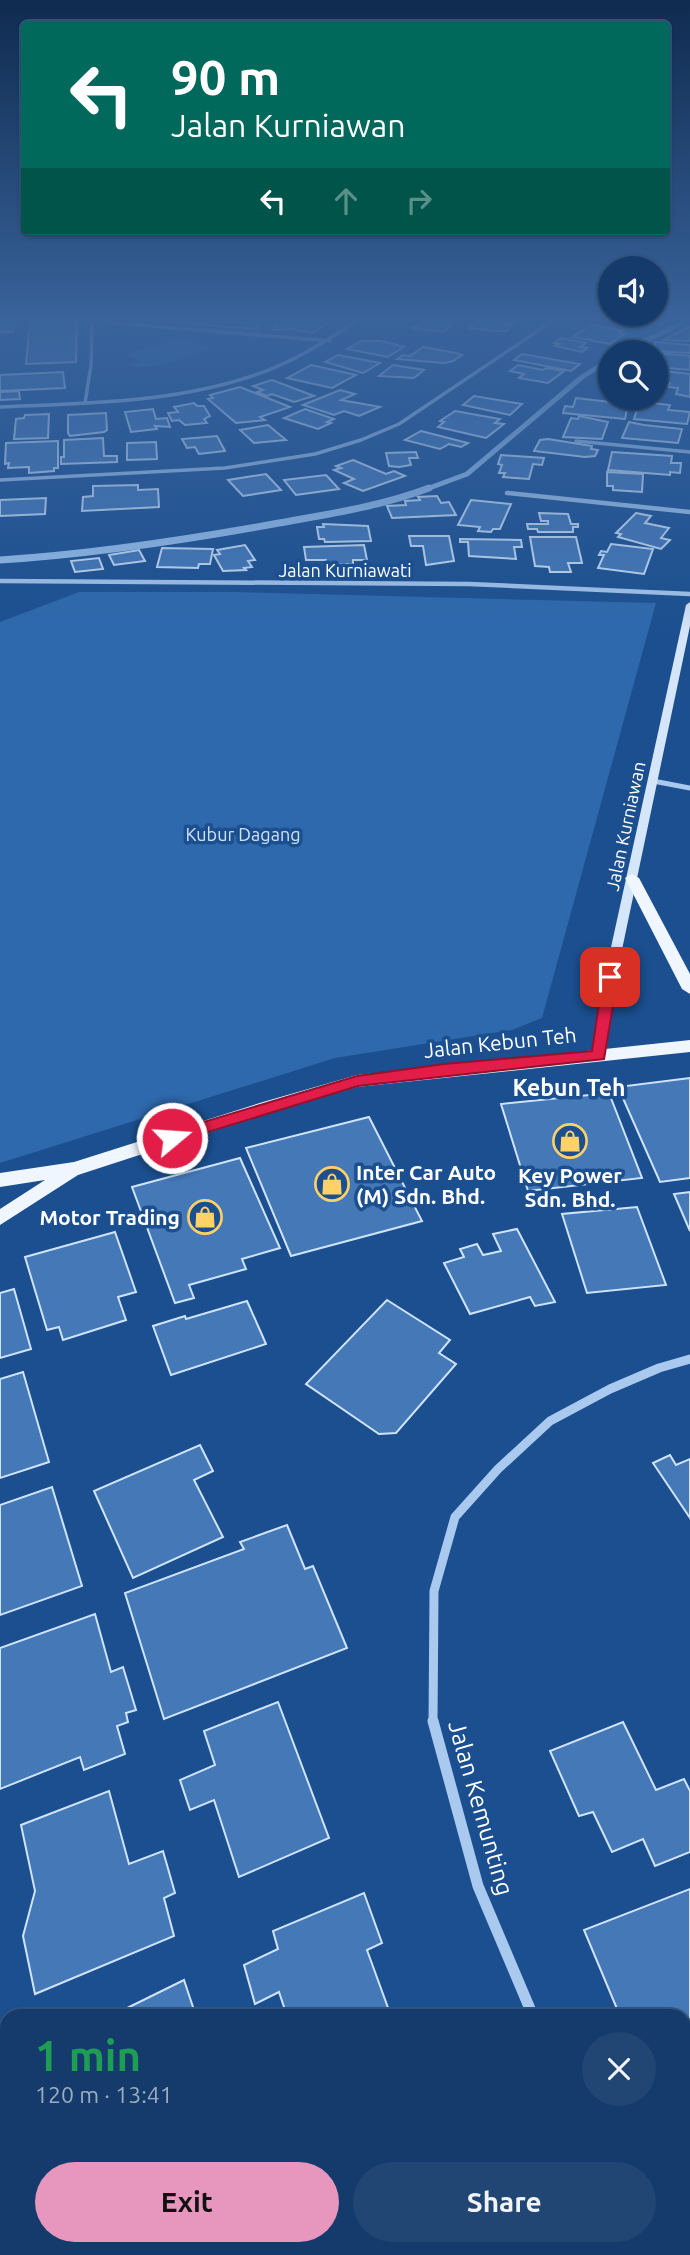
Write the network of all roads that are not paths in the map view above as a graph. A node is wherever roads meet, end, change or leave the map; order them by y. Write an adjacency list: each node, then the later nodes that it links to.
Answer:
1 (391, 427): 4 (street)
2 (576, 441): 3 (street)
3 (690, 452)
4 (0, 480)
5 (507, 493): 6 (street)
6 (690, 512)
7 (0, 582): 8 (street, Jalan Kurniawati)
8 (690, 594)
9 (690, 605): 10 (street, Jalan Kurniawan)
10 (653, 781): 11 (street); 12 (street, Jalan Kurniawan)
11 (690, 788)
12 (632, 878): 13 (main road); 16 (street, Jalan Kurniawan)
13 (684, 968): 14 (main road)
14 (690, 989)
15 (690, 1046): 16 (main road, Jalan Kebun Teh)
16 (599, 1055): 17 (main road, Jalan Kebun Teh)
17 (75, 1169): 18 (main road, Jalan Kebun Teh); 19 (main road, Jalan Kebun Teh)
18 (0, 1180)
19 (0, 1218)
20 (690, 1359): 21 (street, Jalan Kemunting)
21 (530, 2009)

